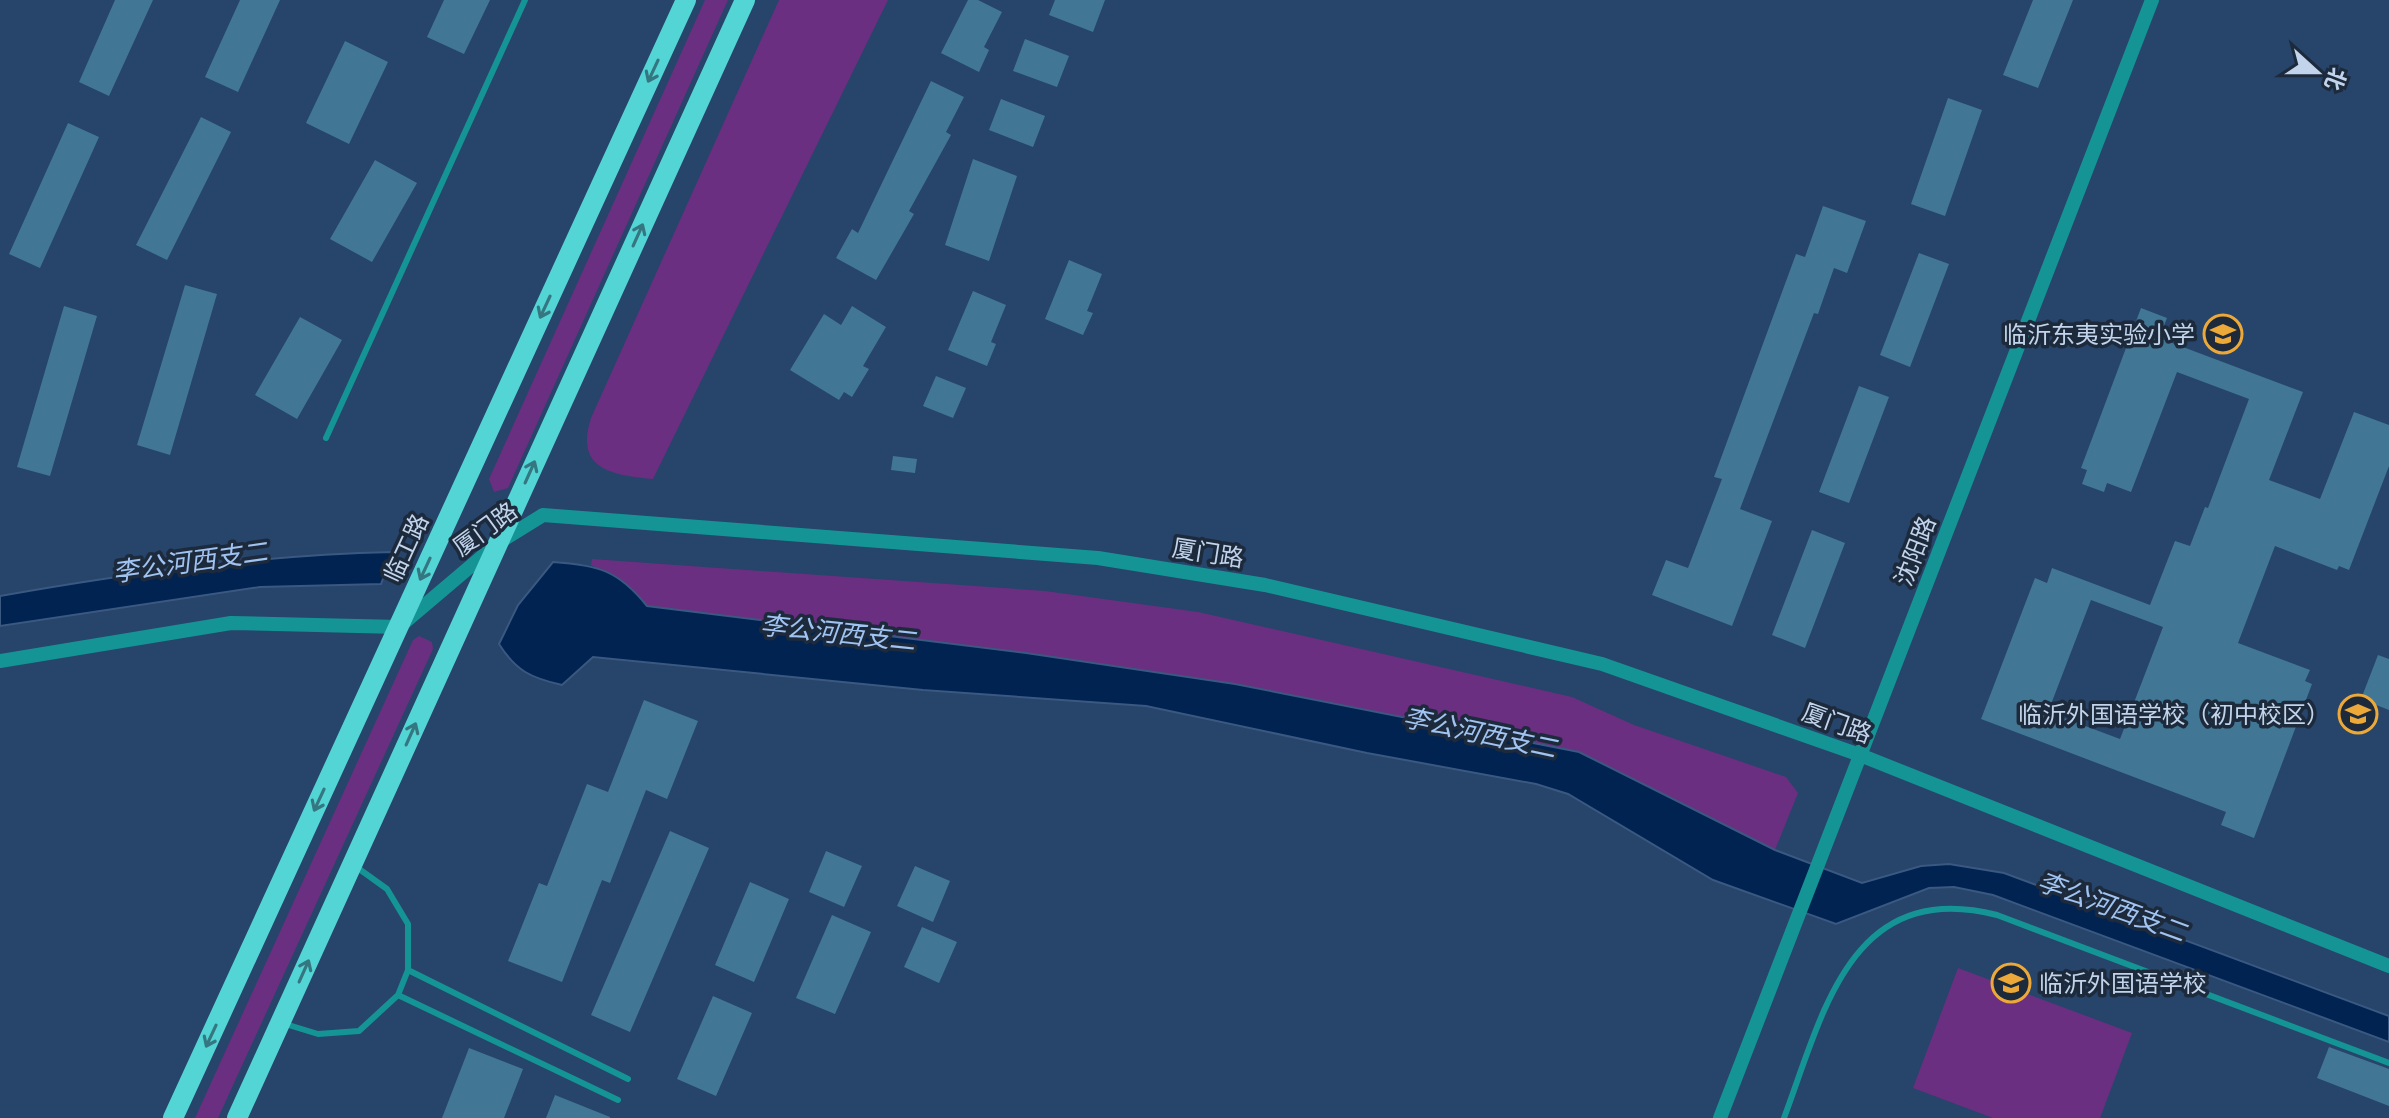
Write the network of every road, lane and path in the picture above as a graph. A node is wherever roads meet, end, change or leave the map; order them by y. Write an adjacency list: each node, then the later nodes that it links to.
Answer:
1 (525, 0): 5 (lane)
2 (686, 0): 7 (main road, 临工路, one-way to 7)
3 (745, 0): 6 (main road, one-way to 3)
4 (2152, 0): 9 (street, 沈阳路)
5 (326, 438)
6 (498, 543): 7 (street, 厦门路); 9 (street, 厦门路); 10 (main road, one-way to 6)
7 (399, 627): 8 (street); 18 (main road, 临工路, one-way to 18)
8 (0, 661)
9 (1860, 755): 11 (street, 厦门路); 20 (street, 沈阳路)
10 (353, 863): 12 (lane); 14 (main road, one-way to 10)
11 (2389, 966)
12 (408, 970): 13 (lane); 16 (lane)
13 (398, 995): 14 (lane); 17 (lane)
14 (280, 1023): 19 (main road)
15 (2389, 1063): 21 (lane)
16 (628, 1079)
17 (618, 1100)
18 (173, 1118)
19 (237, 1118)
20 (1720, 1118)
21 (1784, 1118)

